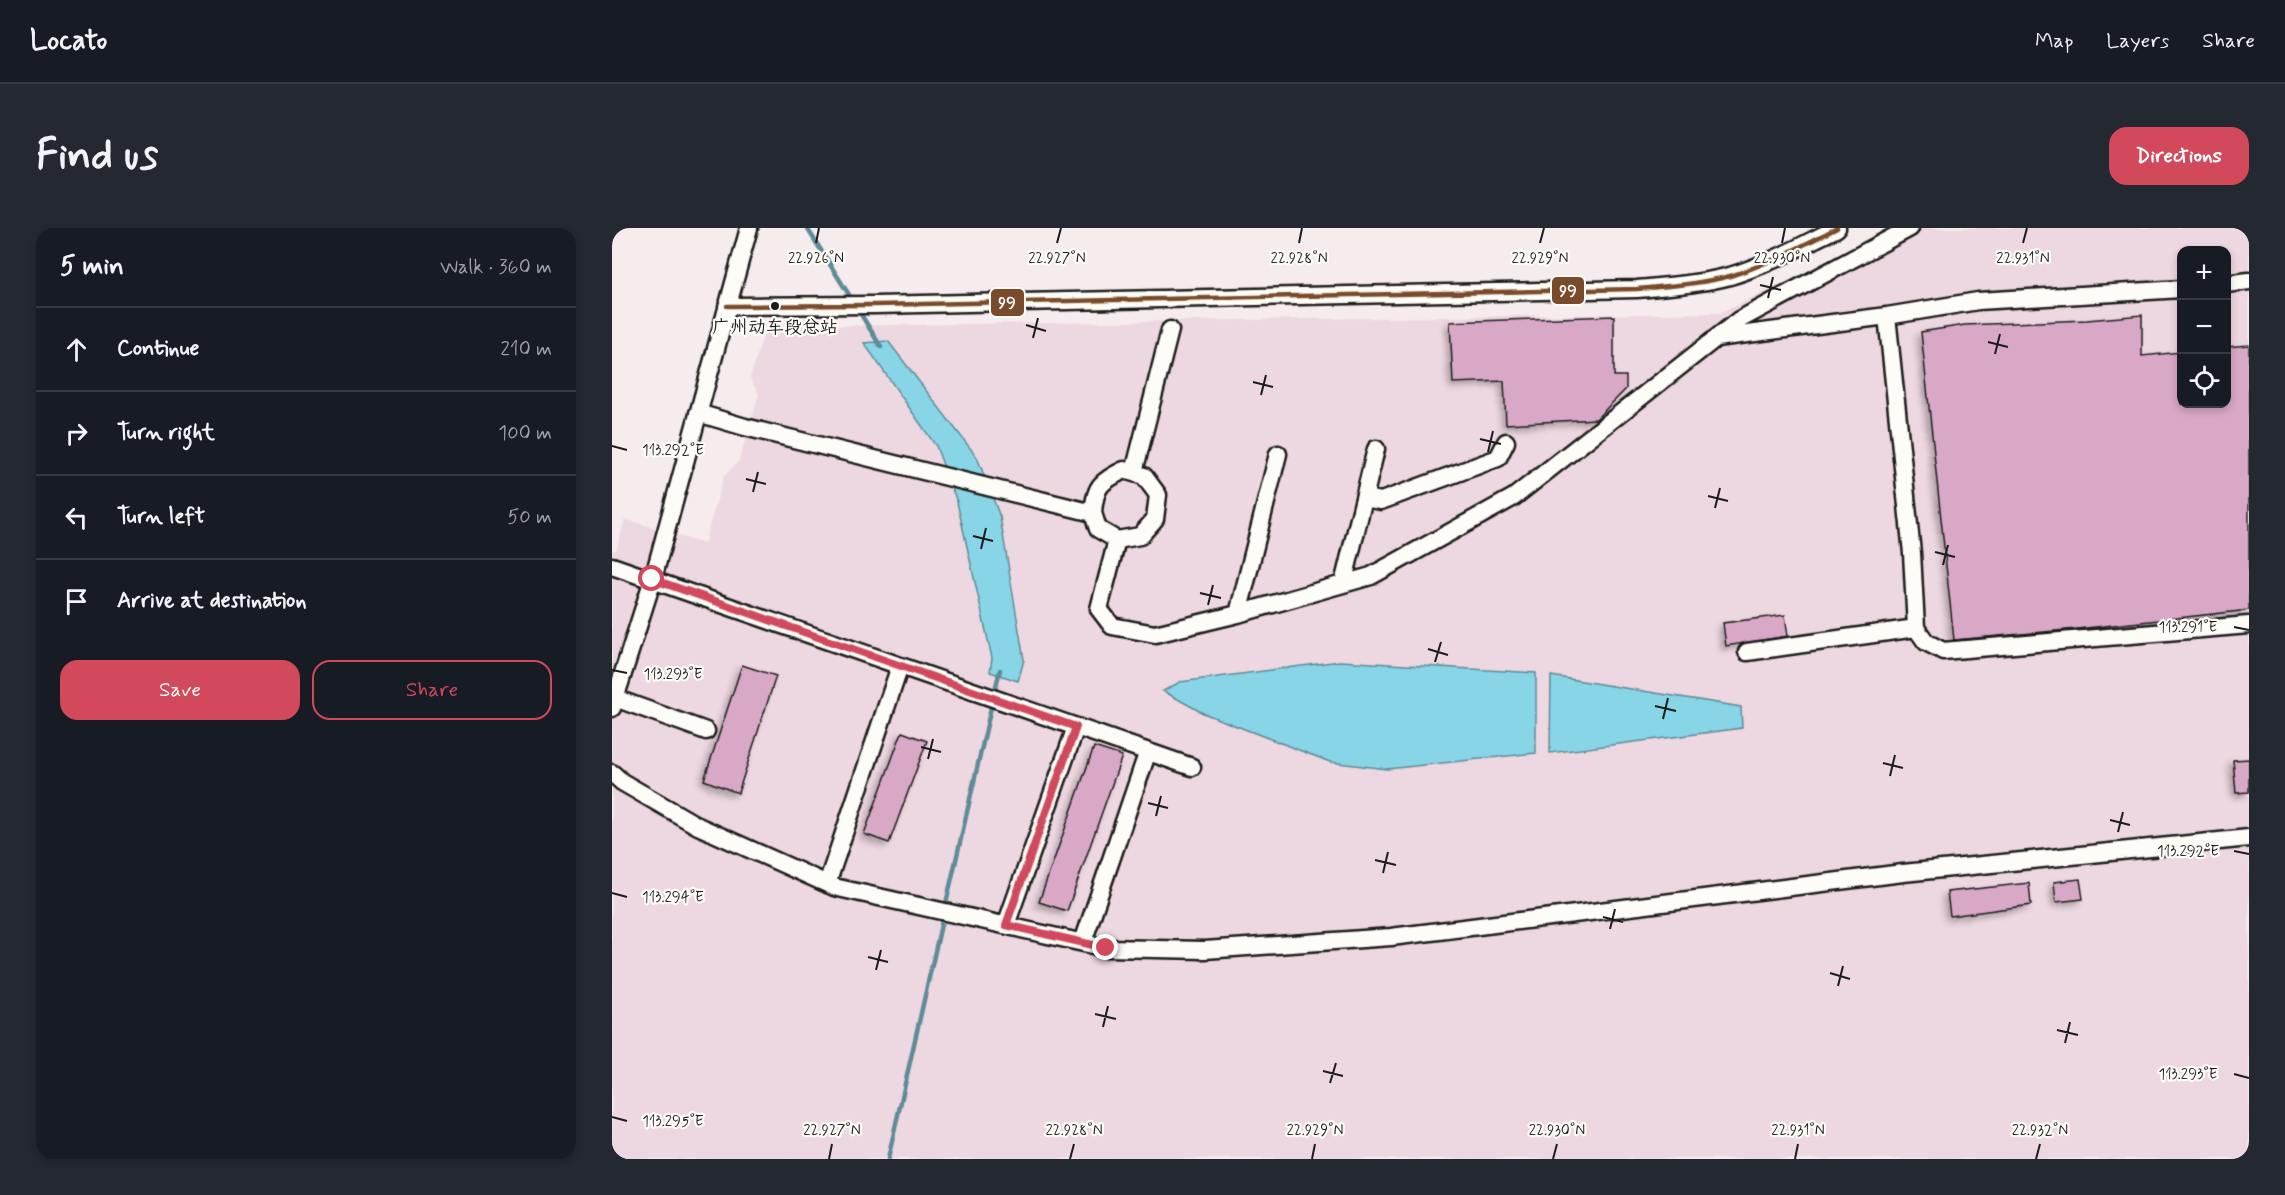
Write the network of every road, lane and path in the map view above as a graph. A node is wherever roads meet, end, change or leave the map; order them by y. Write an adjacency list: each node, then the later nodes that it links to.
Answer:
1 (749, 228): 7 (street)
2 (1837, 228): 7 (street)
3 (1910, 228): 10 (street)
4 (2249, 281): 5 (street)
5 (2231, 283)
6 (2177, 290): 8 (street)
7 (727, 306): 11 (street)
8 (1887, 316): 10 (street); 24 (street)
9 (1170, 330): 15 (street)
10 (1715, 338): 21 (street)
11 (698, 413): 17 (street); 20 (street)
12 (1506, 442): 16 (street)
13 (1376, 449): 16 (street)
14 (1278, 454): 22 (street)
15 (1134, 472): 17 (street); 18 (street)
16 (1364, 498): 21 (street)
17 (1093, 513): 18 (street)
18 (1117, 540): 22 (street)
19 (612, 566): 20 (street)
20 (652, 579): 26 (street); 27 (street)
21 (1343, 584): 22 (street)
22 (1238, 614)
23 (2249, 625): 24 (street)
24 (1916, 628): 25 (street)
25 (1747, 652)
26 (900, 666): 28 (street); 34 (street)
27 (613, 702): 29 (street)
28 (1076, 727): 31 (street); 35 (street)
29 (706, 731)
30 (1146, 757): 36 (street)
31 (1192, 767)
32 (612, 773): 34 (street)
33 (2249, 838): 36 (street)
34 (827, 884): 35 (street)
35 (1006, 925): 36 (street)
36 (1083, 942)

